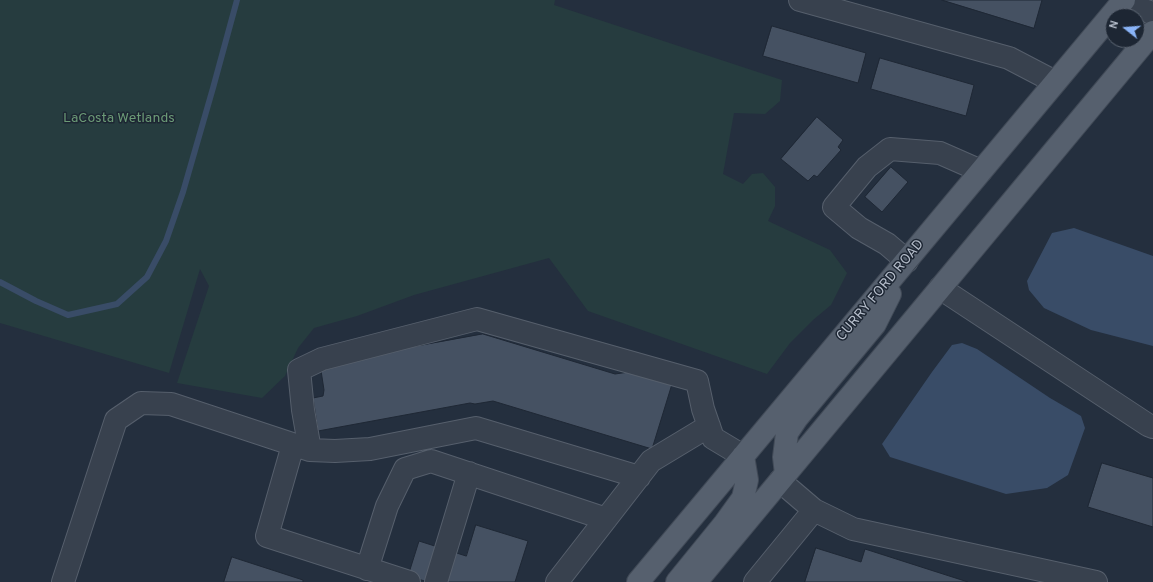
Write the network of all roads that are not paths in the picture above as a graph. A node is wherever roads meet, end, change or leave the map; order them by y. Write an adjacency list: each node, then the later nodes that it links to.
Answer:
1 (800, 0): 5 (street)
2 (1123, 2): 3 (street); 5 (main road, CURRY FORD ROAD)
3 (1153, 13)
4 (1153, 32): 8 (main road)
5 (1056, 82): 6 (main road, CURRY FORD ROAD)
6 (982, 171): 7 (main road, CURRY FORD ROAD); 7 (street)
7 (907, 261): 12 (main road, CURRY FORD ROAD); 15 (main road)
8 (940, 288): 10 (street); 15 (main road)
9 (709, 426): 11 (street); 12 (street); 14 (street)
10 (1153, 427)
11 (302, 447): 14 (street); 18 (street); 19 (street)
12 (743, 456): 23 (main road, CURRY FORD ROAD); 24 (main road)
13 (468, 473): 17 (street); 18 (street); 21 (street)
14 (639, 477): 17 (street)
15 (783, 478): 16 (street); 25 (main road)
16 (814, 510): 26 (street); 27 (street)
17 (606, 518): 22 (street)
18 (367, 569): 20 (street)
19 (63, 582)
20 (408, 582)
21 (436, 582)
22 (557, 582)
23 (638, 582)
24 (676, 582)
25 (696, 582)
26 (755, 582)
27 (1096, 582)

